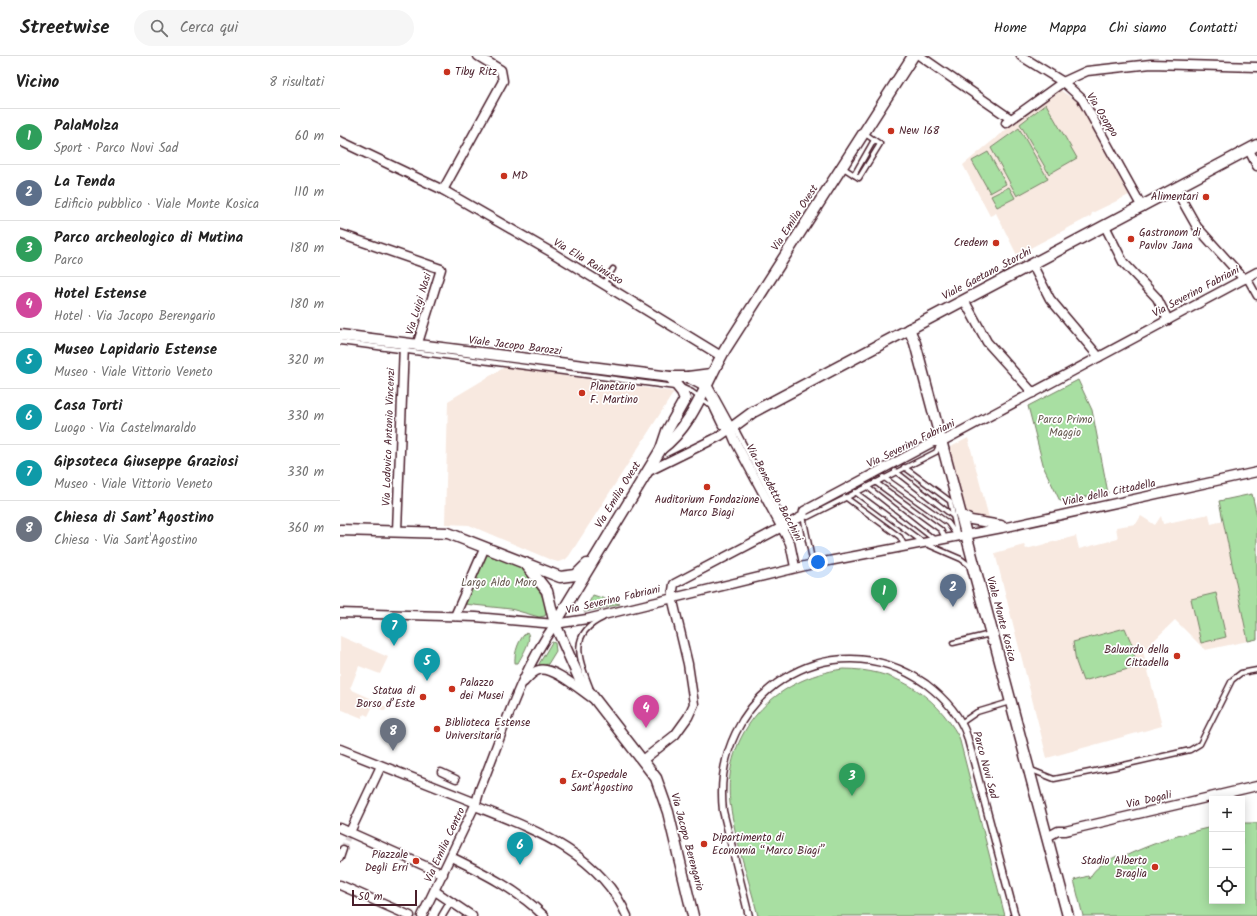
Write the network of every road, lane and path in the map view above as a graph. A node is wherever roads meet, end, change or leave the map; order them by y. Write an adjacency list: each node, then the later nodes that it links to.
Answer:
1 (478, 56): 13 (street)
2 (913, 56): 7 (street, Via Emilia Ovest)
3 (920, 56): 6 (street)
4 (1021, 56): 6 (street, Via Osoppo)
5 (1257, 67): 6 (street)
6 (1063, 82): 14 (street, Via Osoppo)
7 (864, 133): 11 (street, Via Emilia Ovest); 11 (lane)
8 (340, 141): 13 (street, Via Elia Rainusso)
9 (1253, 147): 10 (street); 12 (street, Viale Gaetano Storchi)
10 (1257, 166)
11 (842, 167): 30 (street, Via Emilia Ovest)
12 (1175, 188): 14 (street, Viale Gaetano Storchi); 20 (street)
13 (443, 190): 21 (street, Via Elia Rainusso)
14 (1142, 207): 15 (street, Viale Gaetano Storchi)
15 (1106, 226): 17 (street, Viale Gaetano Storchi); 24 (street)
16 (340, 234): 28 (street, Via Luigi Nasi)
17 (1032, 264): 23 (street, Viale Gaetano Storchi); 31 (street)
18 (613, 269): 21 (lane)
19 (1257, 272): 20 (street, Via Severino Fabriani)
20 (1245, 278): 22 (street); 24 (street, Via Severino Fabriani)
21 (603, 284): 30 (street, Via Elia Rainusso)
22 (1257, 296)
23 (964, 300): 25 (street, Viale Gaetano Storchi); 37 (street)
24 (1168, 320): 31 (street, Via Severino Fabriani)
25 (909, 329): 40 (street, Viale Gaetano Storchi); 41 (street, Viale Monte Kosica)
26 (340, 335): 29 (street, Viale Jacopo Barozzi)
27 (340, 342): 29 (lane)
28 (417, 346): 29 (street, Viale Jacopo Barozzi); 33 (street, Viale Jacopo Barozzi)
29 (404, 348): 35 (lane); 57 (street, Via Lodovico Antonio Vincenzi)
30 (721, 356): 32 (street, Via Emilia Ovest)
31 (1099, 357): 37 (street, Via Severino Fabriani)
32 (711, 374): 34 (street); 36 (street, Via Emilia Ovest)
33 (670, 377): 34 (street, Viale Jacopo Barozzi); 35 (street, Via Emilia Ovest)
34 (688, 377): 36 (street)
35 (678, 387): 38 (lane); 42 (street, Via Emilia Ovest)
36 (707, 387): 38 (street, Via Emilia Ovest); 39 (lane); 40 (street)
37 (1033, 393): 41 (street, Via Severino Fabriani)
38 (701, 398): 39 (lane); 42 (street, Via Emilia Ovest)
39 (710, 405): 40 (lane)
40 (732, 427): 45 (street); 54 (street, Via Benedetto Bacchini)
41 (941, 442): 43 (lane); 52 (street, Viale Monte Kosica); 53 (street, Via Severino Fabriani)
42 (660, 449): 45 (street, Via Emilia Ovest)
43 (904, 467): 44 (lane); 52 (lane)
44 (895, 471): 47 (lane); 52 (lane)
45 (646, 472): 64 (street, Via Emilia Ovest)
46 (1257, 472): 55 (street, Viale della Cittadella)
47 (883, 477): 48 (lane); 58 (lane)
48 (875, 482): 49 (lane); 59 (lane)
49 (866, 486): 50 (lane); 60 (lane)
50 (855, 492): 51 (lane); 61 (lane, Viale Monte Kosica)
51 (845, 497): 53 (lane); 62 (lane)
52 (956, 514): 55 (street); 58 (street, Viale Monte Kosica)
53 (803, 516): 54 (street, Via Severino Fabriani); 66 (lane)
54 (784, 525): 67 (street, Via Benedetto Bacchini); 68 (street, Via Severino Fabriani)
55 (1010, 526): 58 (street, Viale della Cittadella)
56 (340, 530): 57 (street)
57 (397, 531): 63 (street)
58 (961, 535): 59 (street, Viale della Cittadella); 73 (street, Viale Monte Kosica)
59 (945, 538): 60 (street, Viale della Cittadella)
60 (936, 540): 61 (street, Viale della Cittadella)
61 (924, 543): 62 (street, Viale della Cittadella); 73 (lane, Viale Monte Kosica)
62 (904, 545): 66 (street, Viale della Cittadella)
63 (485, 547): 65 (street); 71 (street)
64 (596, 553): 65 (street); 72 (street)
65 (525, 564): 72 (street)
66 (813, 564): 67 (street, Viale della Cittadella)
67 (795, 568): 68 (street, Viale della Cittadella)
68 (672, 597): 69 (street, Via Severino Fabriani); 81 (street)
69 (619, 611): 72 (street, Via Severino Fabriani); 77 (lane, Via Jacopo Berengario)
70 (340, 613): 71 (street)
71 (455, 616): 72 (street)
72 (555, 624): 76 (street); 77 (street, Via Jacopo Berengario)
73 (990, 634): 74 (lane); 78 (street, Viale Monte Kosica)
74 (953, 643)
75 (1257, 670): 83 (lane)
76 (517, 693): 77 (street); 87 (street, Via Emilia Centro)
77 (595, 700): 81 (street, Via Jacopo Berengario)
78 (1008, 702): 79 (lane); 83 (street, Viale Monte Kosica); 107 (lane, Viale Monte Kosica)
79 (961, 723): 105 (street, Parco Novi Sad); 106 (street, Parco Novi Sad)
80 (340, 749): 82 (street)
81 (643, 760): 104 (street, Via Jacopo Berengario)
82 (381, 766): 87 (street); 89 (street)
83 (1029, 769): 90 (street, Viale Monte Kosica)
84 (441, 772): 85 (street)
85 (456, 779)
86 (1257, 786): 90 (street, Via Dogali)
87 (475, 805): 92 (street, Via Emilia Centro); 103 (street)
88 (340, 828): 89 (street)
89 (349, 834): 94 (street)
90 (1046, 837): 108 (street, Viale Monte Kosica)
91 (343, 850): 93 (street)
92 (451, 857): 94 (street, Via Emilia Centro); 102 (street)
93 (340, 858)
94 (444, 874): 96 (street, Via Emilia Centro)
95 (340, 884): 98 (street)
96 (435, 891): 97 (street); 99 (street, Via Emilia Centro)
97 (451, 901): 100 (street); 101 (street)
98 (410, 916)
99 (422, 916)
100 (442, 916)
101 (472, 916)
102 (544, 916)
103 (627, 916)
104 (693, 916)
105 (749, 916)
106 (1015, 916)
107 (1064, 916)
108 (1068, 916)

